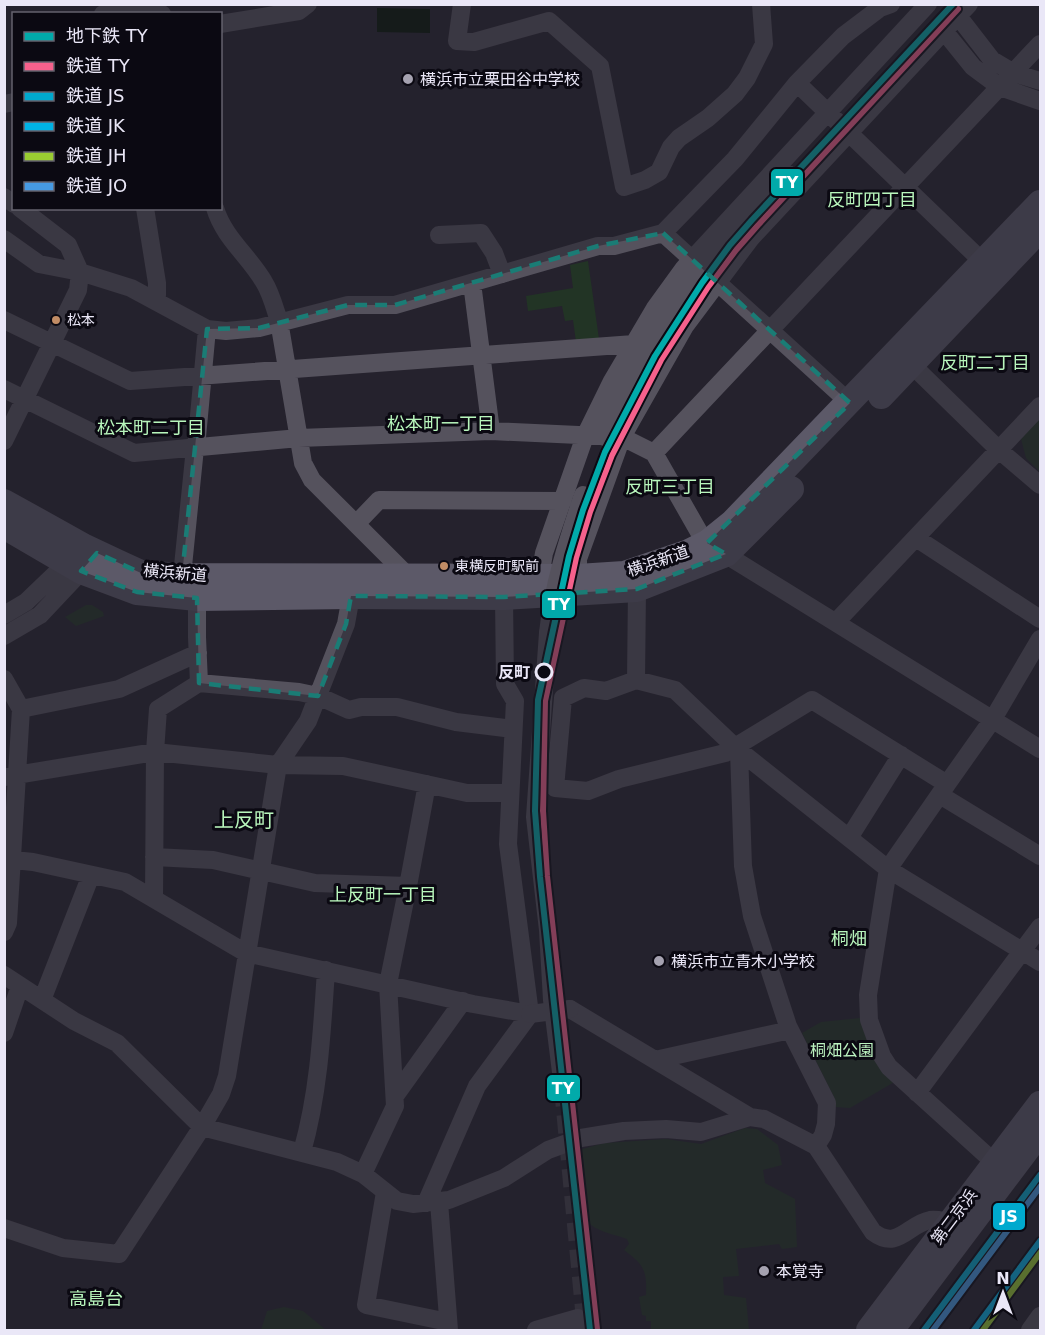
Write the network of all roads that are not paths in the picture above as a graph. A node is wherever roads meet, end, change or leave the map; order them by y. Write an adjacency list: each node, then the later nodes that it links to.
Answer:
1 (308, 4): 10 (street)
2 (462, 4): 3 (street)
3 (761, 4)
4 (891, 4): 15 (street)
5 (943, 4): 18 (street)
6 (922, 6): 18 (street)
7 (122, 10): 9 (street)
8 (963, 10): 11 (street); 13 (street)
9 (158, 12)
10 (222, 24)
11 (944, 31): 16 (street); 18 (street)
12 (1041, 44): 13 (street)
13 (1014, 73): 14 (street); 16 (street)
14 (1041, 81)
15 (796, 83): 18 (street); 24 (street)
16 (1000, 87): 17 (street); 19 (street)
17 (1041, 101)
18 (837, 123): 19 (street); 28 (street); 28 (street)
19 (904, 188): 27 (street); 36 (street)
20 (23, 210): 29 (street)
21 (145, 210): 32 (street)
22 (216, 210): 34 (street)
23 (1036, 224): 27 (highway, 横浜新道); 40 (highway, 横浜新道)
24 (663, 233): 28 (street); 30 (street)
25 (439, 235): 30 (street)
26 (4, 239): 29 (street)
27 (983, 262): 45 (highway, 横浜新道)
28 (704, 270): 36 (street); 38 (street); 49 (street)
29 (80, 272): 32 (street); 37 (street)
30 (502, 274): 31 (street)
31 (472, 283): 34 (street); 39 (street)
32 (155, 301): 35 (street)
33 (4, 320): 37 (street)
34 (279, 321): 35 (street); 41 (street)
35 (207, 329): 42 (street)
36 (770, 330): 45 (street); 54 (street)
37 (51, 344): 42 (street); 44 (street)
38 (634, 344): 39 (street); 48 (street)
39 (482, 355): 41 (street); 47 (street)
40 (911, 364): 53 (street); 62 (highway, 横浜新道)
41 (287, 370): 42 (street); 50 (street)
42 (202, 376): 52 (street)
43 (4, 389): 44 (street)
44 (25, 399): 51 (street); 52 (street)
45 (850, 403): 62 (highway, 横浜新道)
46 (1041, 406): 53 (street)
47 (491, 431): 48 (street); 50 (street)
48 (585, 436): 49 (street); 57 (street)
49 (613, 437): 54 (street); 67 (street)
50 (298, 438): 52 (street); 59 (street)
51 (4, 441)
52 (196, 448): 64 (street)
53 (999, 450): 55 (street); 61 (street)
54 (654, 453): 62 (street)
55 (1041, 484)
56 (583, 495): 118 (street, bridge)
57 (563, 501): 59 (street); 66 (street)
58 (4, 502): 63 (highway, 横浜新道)
59 (356, 524): 65 (street)
60 (4, 526): 63 (highway, 横浜新道)
61 (916, 538): 73 (street); 74 (street)
62 (717, 548): 67 (highway, 横浜新道); 68 (highway, 横浜新道); 74 (street)
63 (83, 558): 64 (highway, 横浜新道); 71 (highway, 横浜新道); 72 (street); 75 (street)
64 (182, 576): 65 (highway, 横浜新道)
65 (408, 576): 66 (highway, 横浜新道)
66 (540, 577): 67 (highway, 横浜新道)
67 (578, 577)
68 (637, 590): 70 (highway, 横浜新道); 79 (street)
69 (351, 596): 70 (highway, 横浜新道); 71 (highway, 横浜新道); 81 (street)
70 (504, 597): 84 (street)
71 (197, 598): 77 (street)
72 (4, 615)
73 (1041, 619)
74 (836, 622): 83 (street)
75 (4, 636)
76 (1041, 639): 83 (street)
77 (198, 653): 80 (street); 82 (street)
78 (4, 679): 82 (street)
79 (636, 680): 86 (street); 86 (street)
80 (200, 683): 81 (street); 87 (street)
81 (318, 696): 84 (street); 89 (street)
82 (21, 709): 90 (street)
83 (993, 719): 85 (street); 92 (street)
84 (513, 729): 93 (street)
85 (1041, 748)
86 (738, 749): 88 (street); 94 (street); 115 (street)
87 (155, 752): 89 (street); 90 (street); 96 (street)
88 (901, 755): 92 (street); 94 (street)
89 (278, 765): 91 (street); 99 (street)
90 (11, 776): 97 (street)
91 (426, 784): 93 (street); 101 (street)
92 (944, 790): 95 (street); 98 (street)
93 (510, 794): 114 (street)
94 (849, 838): 98 (street)
95 (1041, 856)
96 (154, 857): 99 (street); 102 (street)
97 (8, 859): 100 (street); 104 (street)
98 (888, 869): 105 (street); 119 (street)
99 (260, 871): 101 (street); 106 (street)
100 (91, 875): 102 (street); 112 (street)
101 (408, 886): 110 (street)
102 (154, 899): 106 (street)
103 (1041, 927): 105 (street)
104 (4, 932)
105 (1022, 951): 107 (street); 119 (street)
106 (246, 953): 108 (street); 123 (street)
107 (1041, 963)
108 (326, 970): 110 (street); 126 (street)
109 (4, 975): 111 (street)
110 (388, 984): 113 (street); 120 (street)
111 (20, 986): 112 (street); 116 (street)
112 (42, 1000): 123 (street)
113 (463, 1001): 114 (street); 120 (street)
114 (530, 1014): 117 (street, bridge); 130 (street)
115 (790, 1030): 117 (street); 125 (street)
116 (4, 1033)
117 (654, 1060): 122 (street)
118 (563, 1088)
119 (917, 1093): 127 (street)
120 (395, 1096): 128 (street)
121 (1041, 1104): 127 (highway, 第二京浜)
122 (750, 1118): 125 (street); 130 (street)
123 (202, 1127): 126 (street); 132 (street)
124 (1041, 1132): 138 (highway, 第二京浜)
125 (816, 1146): 131 (street)
126 (302, 1152): 128 (street)
127 (995, 1162): 131 (highway, 第二京浜)
128 (363, 1174): 129 (street)
129 (385, 1192): 130 (street); 134 (street)
130 (433, 1202): 134 (street)
131 (950, 1222): 137 (highway, 第二京浜)
132 (4, 1228)
133 (1041, 1316): 139 (street)
134 (449, 1326)
135 (536, 1330): 136 (street)
136 (583, 1330)
137 (869, 1330)
138 (891, 1330)
139 (1030, 1330)

